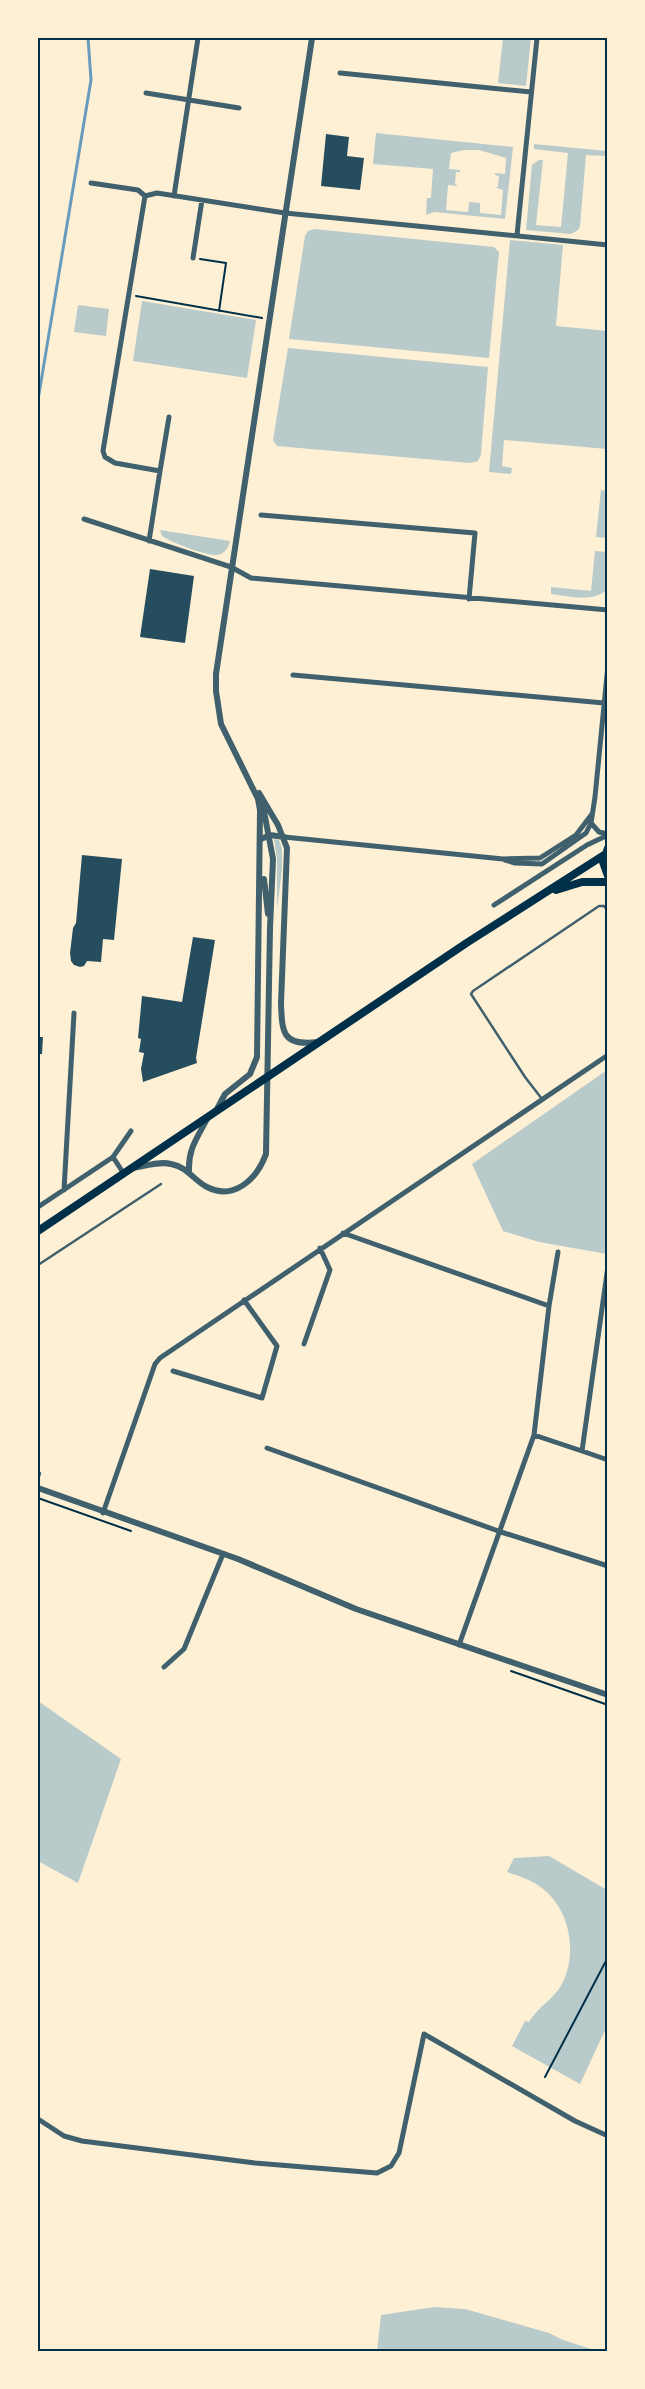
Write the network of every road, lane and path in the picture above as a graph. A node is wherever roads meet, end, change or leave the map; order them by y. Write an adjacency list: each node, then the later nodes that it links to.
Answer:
1 (198, 38): 7 (street)
2 (312, 38): 13 (street)
3 (537, 38): 5 (street)
4 (340, 73): 5 (street)
5 (531, 92): 14 (street)
6 (146, 93): 7 (street)
7 (189, 100): 8 (street); 11 (street)
8 (239, 108)
9 (91, 182): 10 (street)
10 (145, 196): 11 (street); 17 (street)
11 (174, 196): 12 (street)
12 (202, 200): 13 (street); 16 (street)
13 (285, 213): 14 (street); 25 (street)
14 (517, 235): 15 (street)
15 (608, 244)
16 (193, 258): 18 (path)
17 (128, 295): 18 (path); 21 (street)
18 (219, 311): 19 (path)
19 (262, 318)
20 (169, 417): 21 (street)
21 (160, 471): 24 (street)
22 (261, 514): 26 (street)
23 (84, 519): 24 (street)
24 (149, 541): 25 (street)
25 (231, 567): 26 (street); 31 (street)
26 (469, 599): 27 (street)
27 (608, 610)
28 (608, 665): 30 (street)
29 (293, 675): 30 (street)
30 (604, 703): 33 (street)
31 (252, 785): 32 (street); 38 (street)
32 (257, 791): 35 (street); 37 (street)
33 (592, 814): 34 (street); 41 (street)
34 (591, 823): 36 (street); 41 (street)
35 (270, 835): 37 (street); 38 (street); 47 (street)
36 (608, 835): 45 (street)
37 (284, 837): 41 (street); 49 (street)
38 (261, 839): 40 (street)
39 (606, 852): 42 (main road); 44 (main road)
40 (261, 856): 47 (street); 52 (street)
41 (503, 858)
42 (608, 876)
43 (608, 882): 44 (main road)
44 (547, 892): 49 (main road)
45 (494, 904)
46 (608, 911): 51 (lane)
47 (270, 928): 56 (street)
48 (74, 1013): 59 (street)
49 (320, 1042): 52 (main road)
50 (608, 1055): 51 (street)
51 (542, 1099): 62 (street)
52 (212, 1115): 55 (main road); 56 (street)
53 (131, 1131): 54 (street)
54 (113, 1157): 57 (street); 59 (street)
55 (131, 1169): 56 (street); 57 (main road)
56 (189, 1171)
57 (124, 1174): 61 (main road)
58 (161, 1184): 65 (lane)
59 (64, 1190): 60 (street)
60 (38, 1208)
61 (38, 1231)
62 (343, 1233): 63 (street); 68 (street)
63 (320, 1248): 67 (street); 70 (street)
64 (558, 1252): 68 (street)
65 (38, 1265)
66 (608, 1266): 69 (street)
67 (244, 1300): 71 (street); 79 (street)
68 (549, 1306): 72 (street)
69 (605, 1310): 74 (street)
70 (304, 1344)
71 (173, 1372)
72 (534, 1435): 74 (street); 80 (street)
73 (267, 1448): 80 (street)
74 (582, 1451): 75 (street)
75 (608, 1460)
76 (38, 1472): 77 (lane)
77 (38, 1480)
78 (38, 1488): 79 (street)
79 (103, 1512): 81 (street)
80 (501, 1532): 82 (street); 83 (street)
81 (222, 1554): 83 (street); 84 (street)
82 (608, 1566)
83 (459, 1645): 85 (street)
84 (164, 1667)
85 (608, 1695)
86 (608, 1957): 87 (path)
87 (545, 2077)
88 (38, 2119): 89 (street)
89 (608, 2136)

